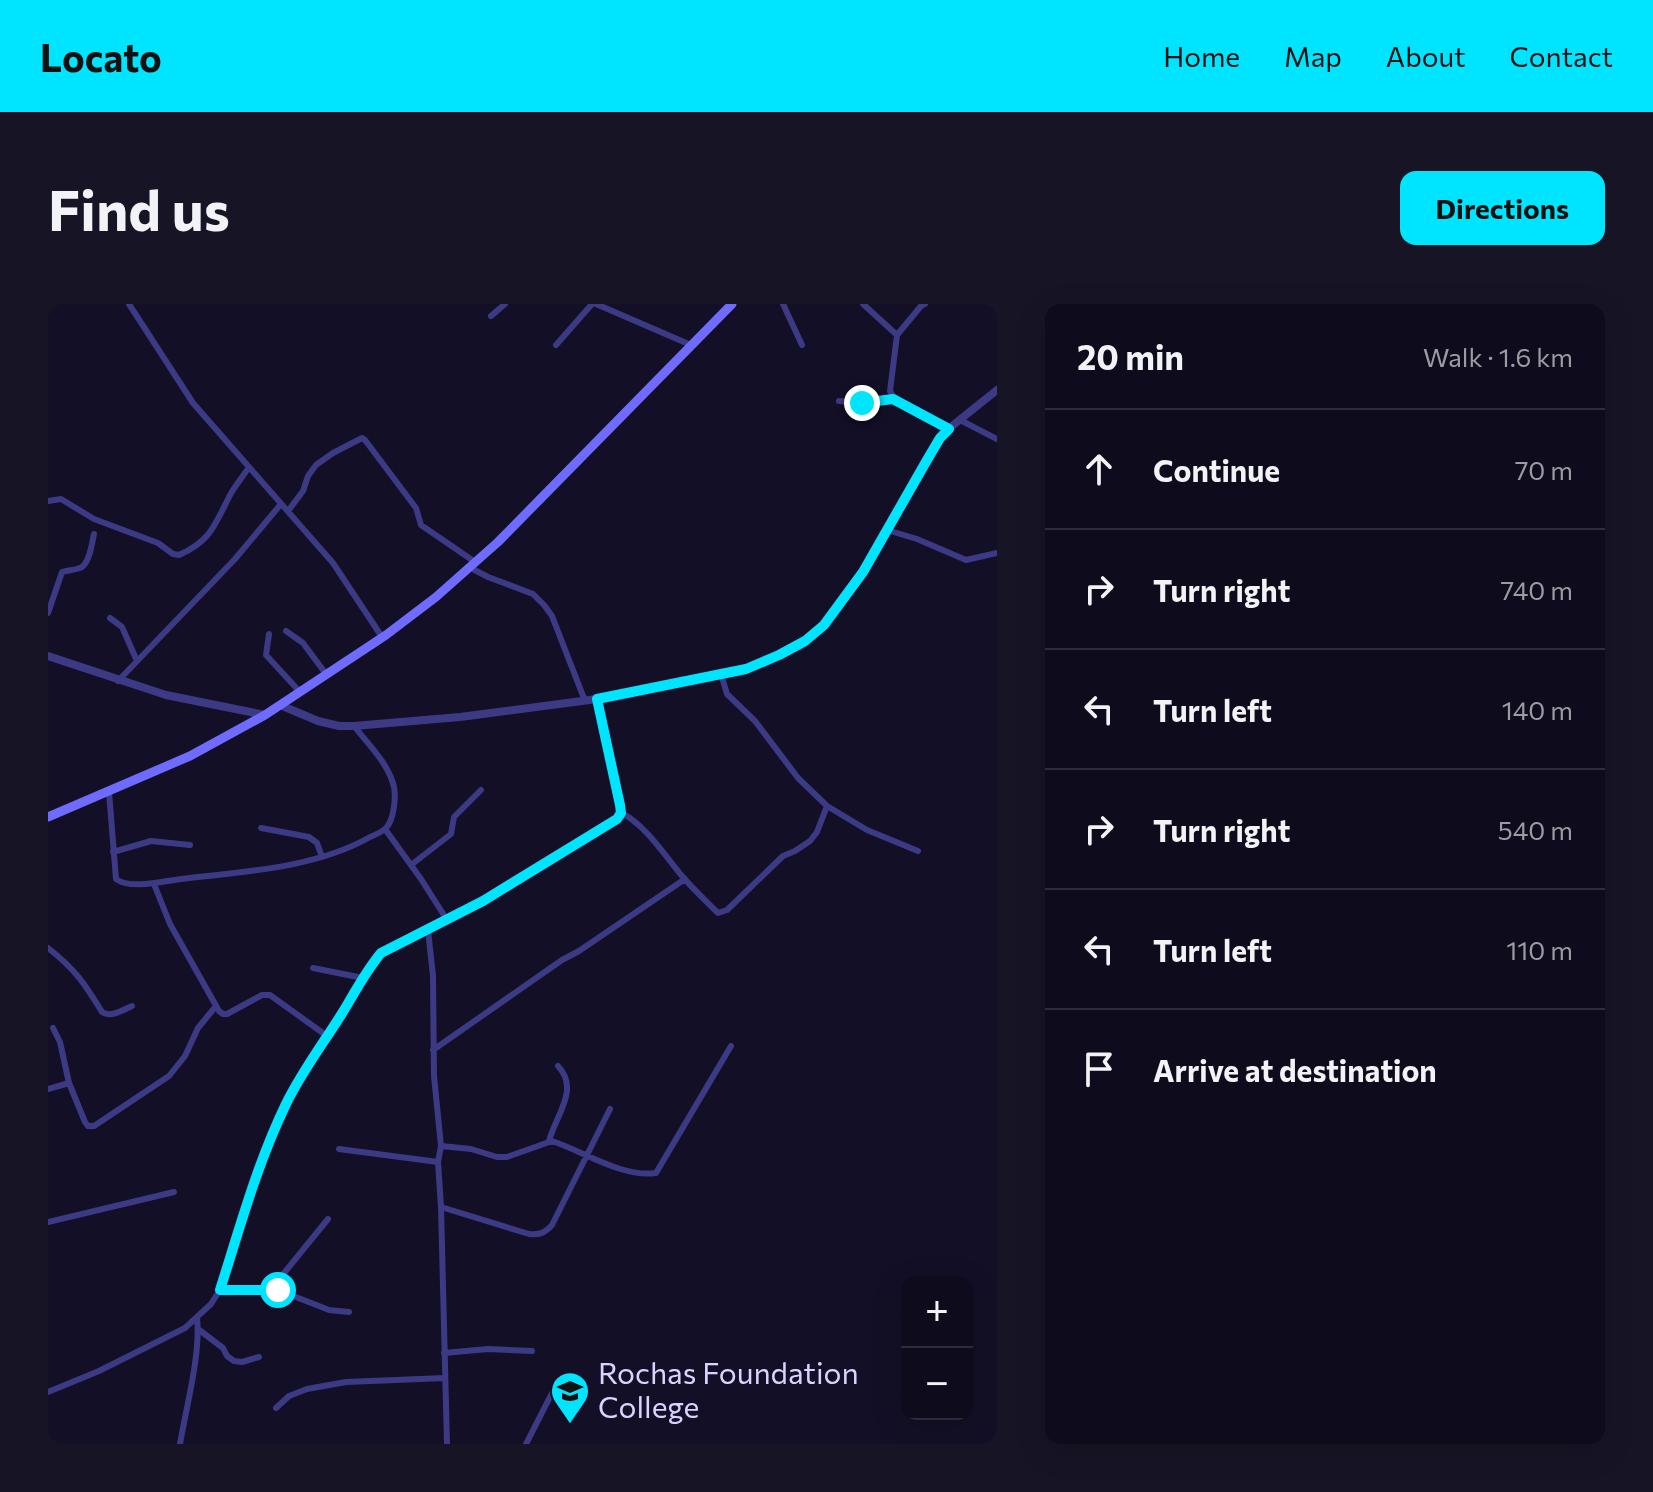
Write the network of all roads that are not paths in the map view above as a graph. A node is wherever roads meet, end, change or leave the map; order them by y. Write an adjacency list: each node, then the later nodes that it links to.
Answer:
1 (129, 304): 19 (street)
2 (505, 304): 8 (street)
3 (594, 304): 10 (street); 11 (street)
4 (732, 304): 11 (main road)
5 (783, 304): 12 (street)
6 (863, 304): 9 (street)
7 (925, 304): 9 (street)
8 (491, 316)
9 (897, 335): 14 (street)
10 (556, 345)
11 (691, 345): 26 (main road)
12 (802, 345)
13 (997, 390): 16 (street)
14 (893, 399): 15 (street); 17 (street)
15 (839, 401)
16 (960, 420): 17 (street); 18 (street)
17 (949, 429): 23 (street)
18 (997, 439)
19 (249, 467): 20 (street); 21 (street)
20 (48, 501)
21 (281, 504): 22 (street); 33 (street)
22 (288, 511): 26 (street); 31 (street)
23 (887, 530): 25 (street); 35 (street)
24 (94, 534): 27 (street)
25 (997, 553)
26 (472, 565): 31 (main road); 39 (street)
27 (48, 613)
28 (110, 618): 33 (street)
29 (286, 631): 34 (street)
30 (269, 634): 37 (street)
31 (382, 637): 34 (main road)
32 (48, 656): 36 (street)
33 (137, 661): 36 (street)
34 (326, 674): 37 (main road)
35 (721, 674): 38 (street); 45 (street)
36 (118, 681): 41 (street)
37 (300, 692): 40 (main road)
38 (597, 699): 39 (street); 46 (street)
39 (585, 701): 42 (street)
40 (280, 705): 41 (main road); 42 (street)
41 (265, 715): 44 (main road)
42 (354, 726): 49 (street)
43 (481, 790): 54 (street)
44 (109, 792): 47 (main road); 52 (street)
45 (827, 806): 51 (street); 55 (street)
46 (621, 813): 55 (street); 57 (street)
47 (48, 817)
48 (261, 828): 53 (street)
49 (385, 829): 53 (street); 54 (street)
50 (190, 845): 52 (street)
51 (918, 851)
52 (113, 852): 56 (street)
53 (322, 857): 56 (street)
54 (411, 865): 57 (street)
55 (685, 879): 67 (street)
56 (154, 884): 63 (street)
57 (447, 920): 58 (street)
58 (428, 930): 61 (street); 67 (street)
59 (48, 948): 62 (street)
60 (313, 968): 61 (street)
61 (363, 978): 65 (street)
62 (132, 1006)
63 (216, 1006): 65 (street); 69 (street)
64 (53, 1028): 69 (street)
65 (327, 1036): 82 (street)
66 (731, 1046): 75 (street)
67 (433, 1050): 73 (street)
68 (558, 1066): 72 (street)
69 (69, 1083): 70 (street)
70 (48, 1089)
71 (610, 1109): 75 (street)
72 (549, 1141): 73 (street); 75 (street)
73 (441, 1146): 76 (street)
74 (339, 1149): 76 (street)
75 (587, 1155): 78 (street)
76 (438, 1162): 78 (street)
77 (174, 1192): 80 (street)
78 (441, 1207): 87 (street)
79 (328, 1219): 81 (street)
80 (48, 1222)
81 (271, 1289): 82 (street); 83 (street)
82 (220, 1290): 84 (street)
83 (349, 1312)
84 (197, 1318): 85 (street); 90 (street)
85 (198, 1329): 88 (street); 93 (street)
86 (532, 1351): 87 (street)
87 (444, 1353): 89 (street)
88 (259, 1357)
89 (445, 1378): 92 (street); 94 (street)
90 (48, 1392)
91 (552, 1393): 95 (street)
92 (276, 1408)
93 (180, 1444)
94 (447, 1444)
95 (526, 1444)

